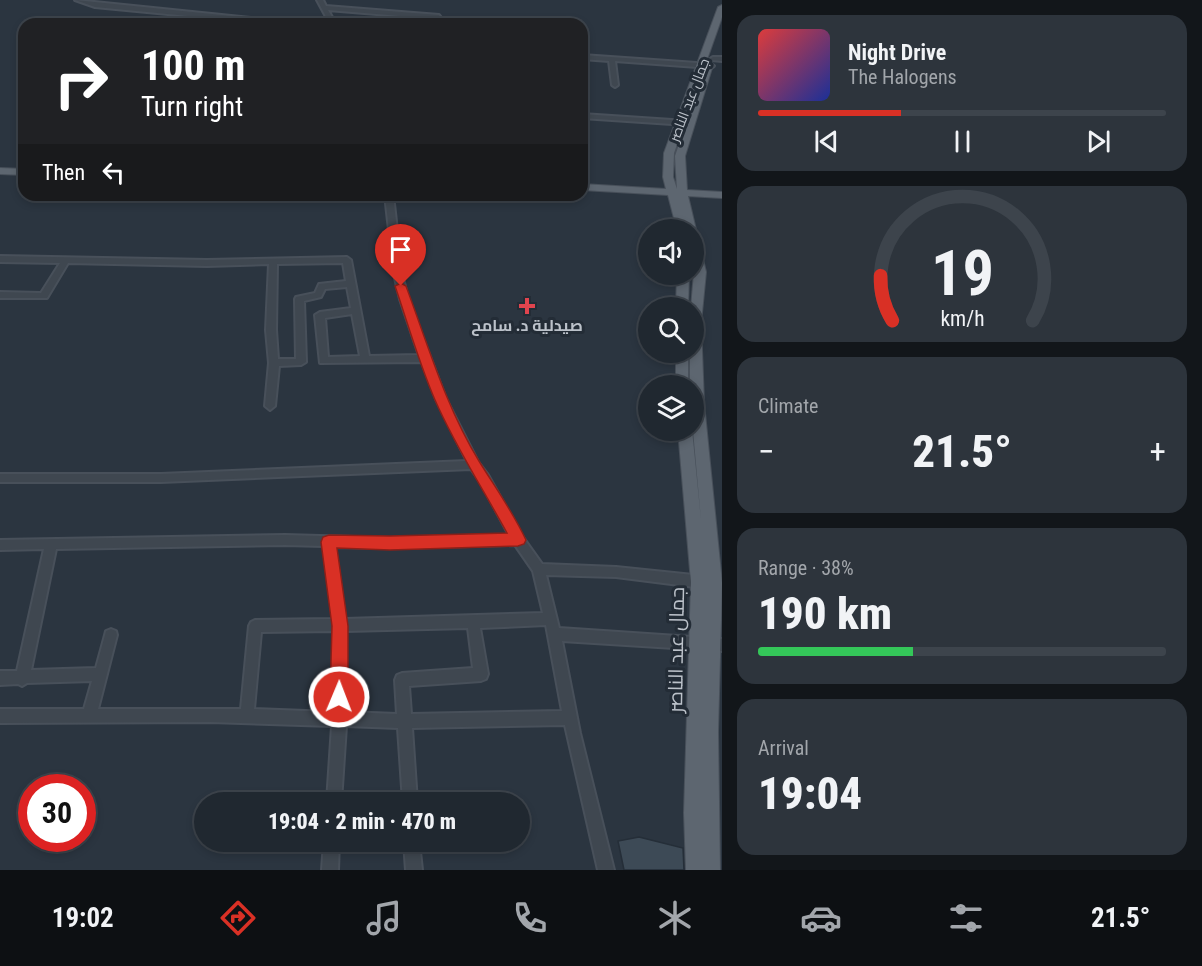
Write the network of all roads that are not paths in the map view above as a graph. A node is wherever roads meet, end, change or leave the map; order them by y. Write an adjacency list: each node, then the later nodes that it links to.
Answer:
1 (78, 0): 5 (street)
2 (320, 0): 4 (street)
3 (722, 7): 11 (main road, جمال عبد الناصر)
4 (325, 8): 6 (street); 7 (street)
5 (228, 18)
6 (330, 18)
7 (440, 18)
8 (722, 31): 11 (main road, جمال عبد الناصر)
9 (588, 57): 10 (street)
10 (612, 59): 11 (street); 12 (street)
11 (712, 62): 14 (main road, جمال عبد الناصر); 15 (main road, جمال عبد الناصر)
12 (615, 85)
13 (588, 116): 14 (street)
14 (679, 122): 15 (street); 19 (main road, جمال عبد الناصر)
15 (691, 123): 20 (main road, جمال عبد الناصر)
16 (0, 171): 17 (main road)
17 (18, 172)
18 (588, 187): 19 (main road)
19 (671, 191): 20 (main road); 23 (main road, جمال عبد الناصر)
20 (682, 192): 21 (main road); 24 (main road, جمال عبد الناصر)
21 (722, 195)
22 (390, 201): 32 (street)
23 (679, 219)
24 (689, 219)
25 (0, 258): 26 (street)
26 (65, 261): 27 (street); 30 (street)
27 (273, 263): 28 (street); 34 (street)
28 (351, 284): 31 (street); 34 (street)
29 (699, 285): 44 (main road, جمال عبد الناصر)
30 (0, 295)
31 (355, 311): 33 (street); 33 (street)
32 (425, 358): 33 (street); 37 (street)
33 (365, 360)
34 (274, 363): 35 (street)
35 (270, 406)
36 (687, 441): 44 (main road, جمال عبد الناصر)
37 (474, 465): 38 (street); 39 (street)
38 (0, 478)
39 (518, 540): 40 (street); 43 (street)
40 (329, 542): 42 (street); 47 (street)
41 (0, 545): 42 (street)
42 (51, 545): 53 (street)
43 (539, 569): 44 (street); 45 (street)
44 (707, 583): 50 (main road, جمال عبد الناصر)
45 (552, 619): 46 (street); 48 (street)
46 (473, 622): 47 (street); 59 (street)
47 (340, 626): 56 (street); 58 (street)
48 (554, 634): 50 (street); 57 (street)
49 (111, 635): 51 (street)
50 (711, 644): 67 (main road, جمال عبد الناصر); 68 (main road, جمال عبد الناصر)
51 (100, 674): 53 (street); 55 (street)
52 (0, 678): 53 (street)
53 (22, 679)
54 (0, 716): 55 (street)
55 (89, 716): 56 (street)
56 (247, 716): 58 (street)
57 (570, 718): 59 (street); 66 (street)
58 (339, 720): 59 (street); 60 (street)
59 (406, 721): 61 (street)
60 (335, 792)
61 (410, 792)
62 (331, 852): 64 (street)
63 (413, 852): 65 (street)
64 (330, 870)
65 (414, 870)
66 (606, 870)
67 (696, 870)
68 (710, 870)

